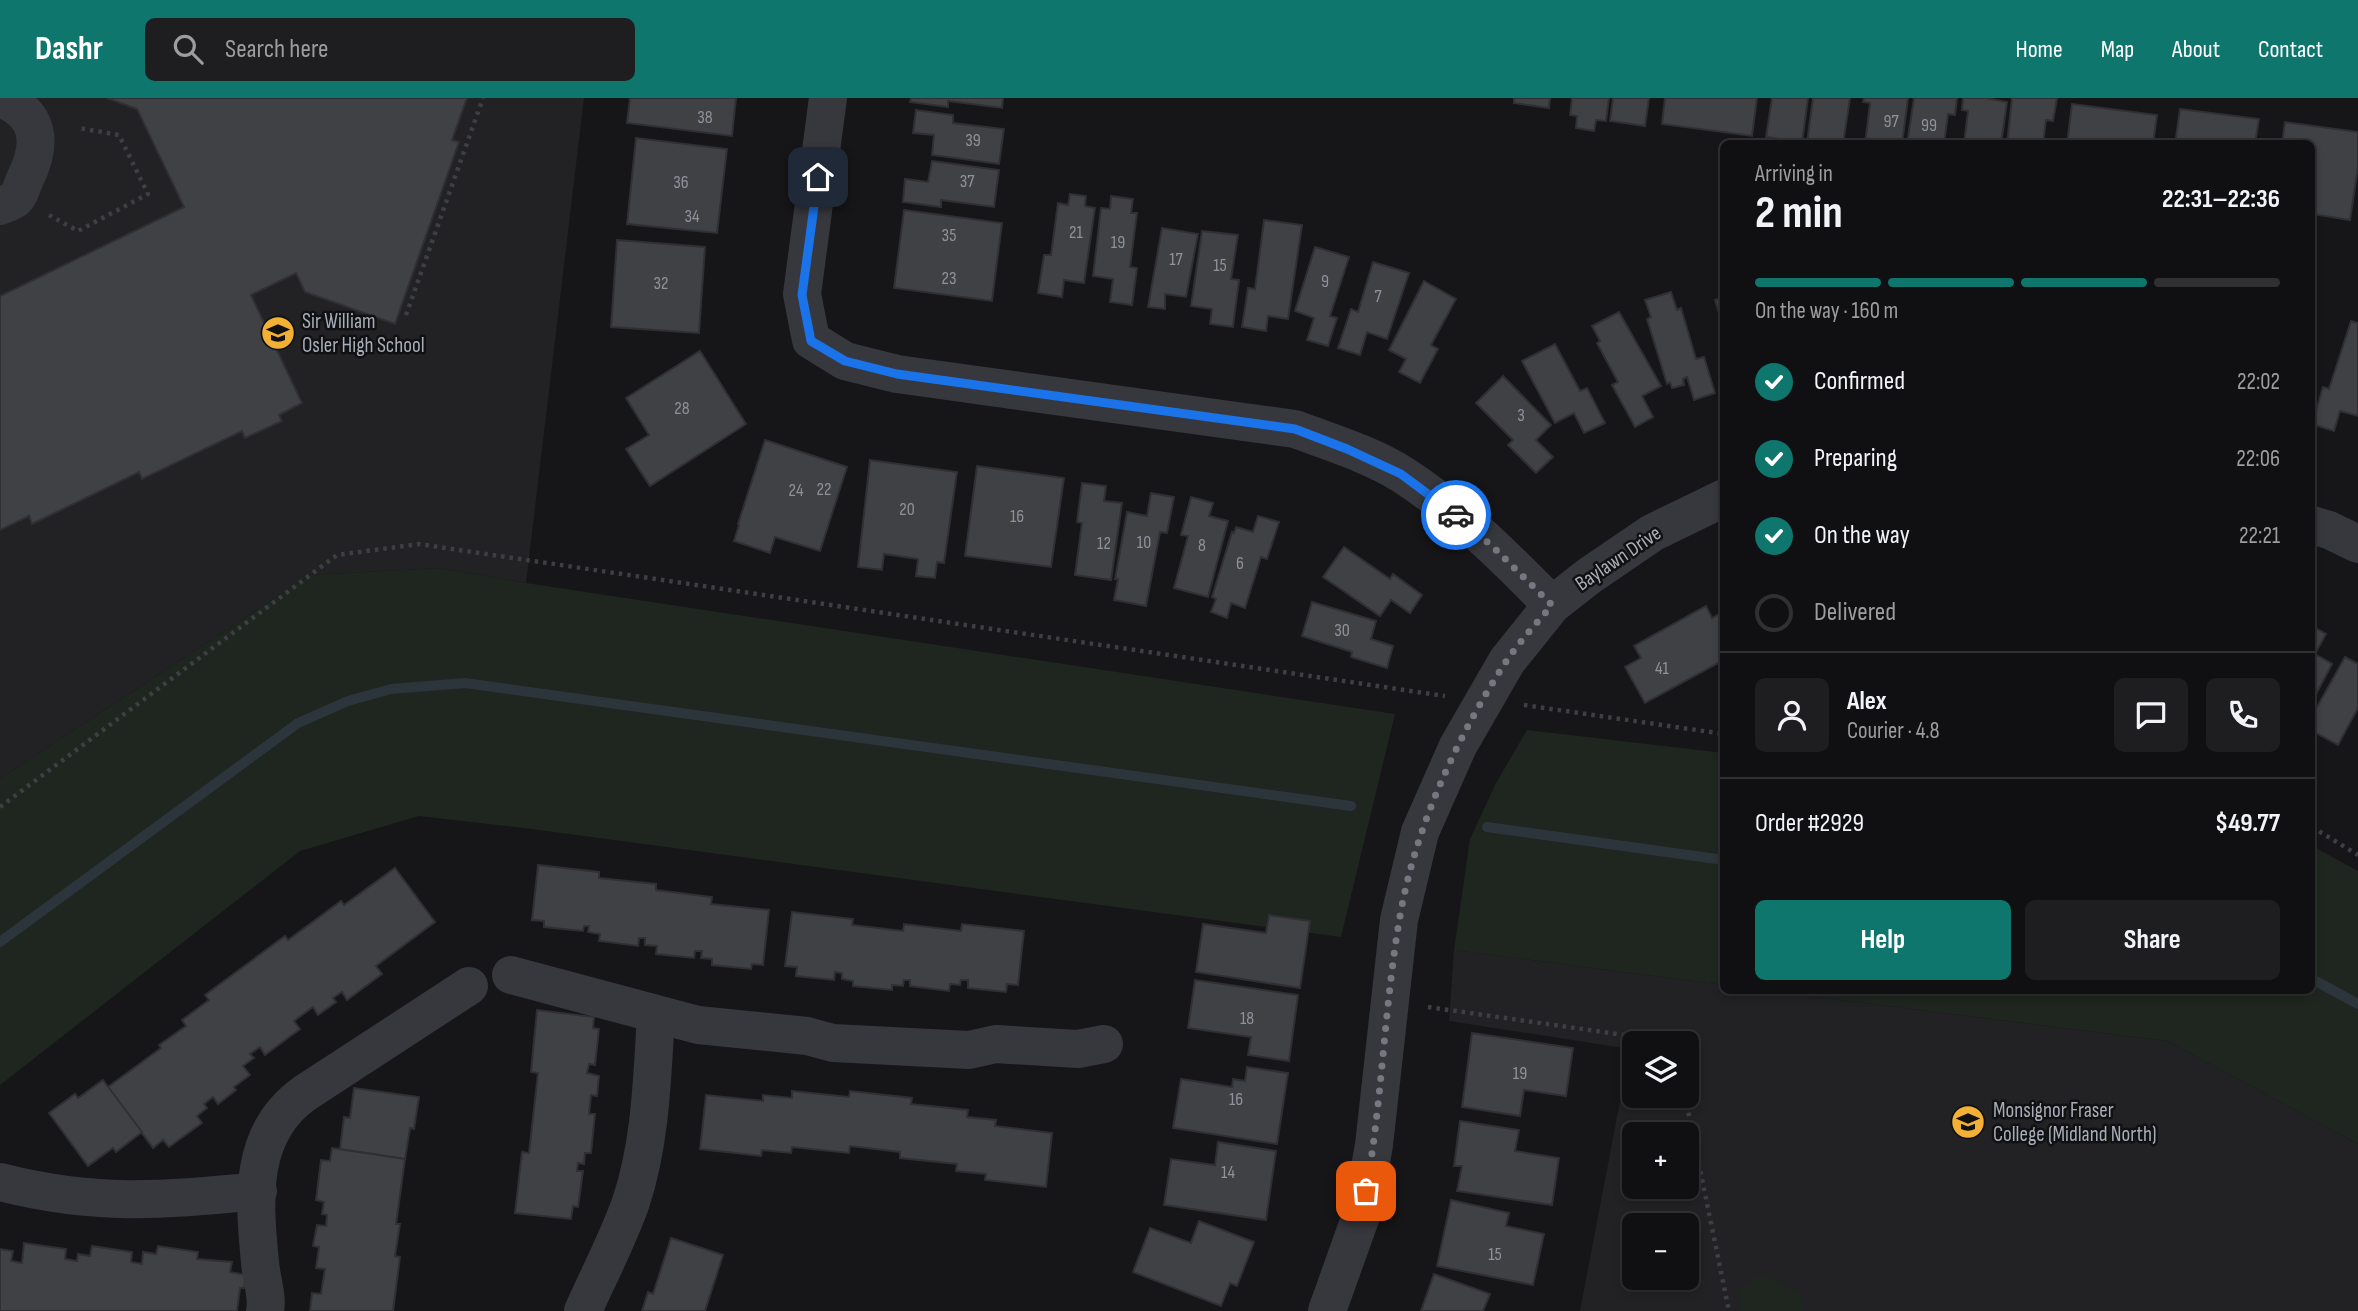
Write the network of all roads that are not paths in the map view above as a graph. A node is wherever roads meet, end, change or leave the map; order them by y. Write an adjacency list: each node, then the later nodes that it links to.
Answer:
1 (828, 98): 7 (street)
2 (6, 99): 3 (street)
3 (0, 206)
4 (1720, 500): 7 (street, Baylawn Drive)
5 (2315, 526): 6 (street)
6 (2358, 544)
7 (1552, 605): 16 (street, Baylawn Drive)
8 (511, 975): 10 (street)
9 (469, 986): 13 (street)
10 (656, 1015): 11 (street); 15 (street)
11 (1104, 1044)
12 (0, 1182): 13 (street)
13 (258, 1191): 14 (street)
14 (265, 1311)
15 (583, 1311)
16 (1327, 1311)

